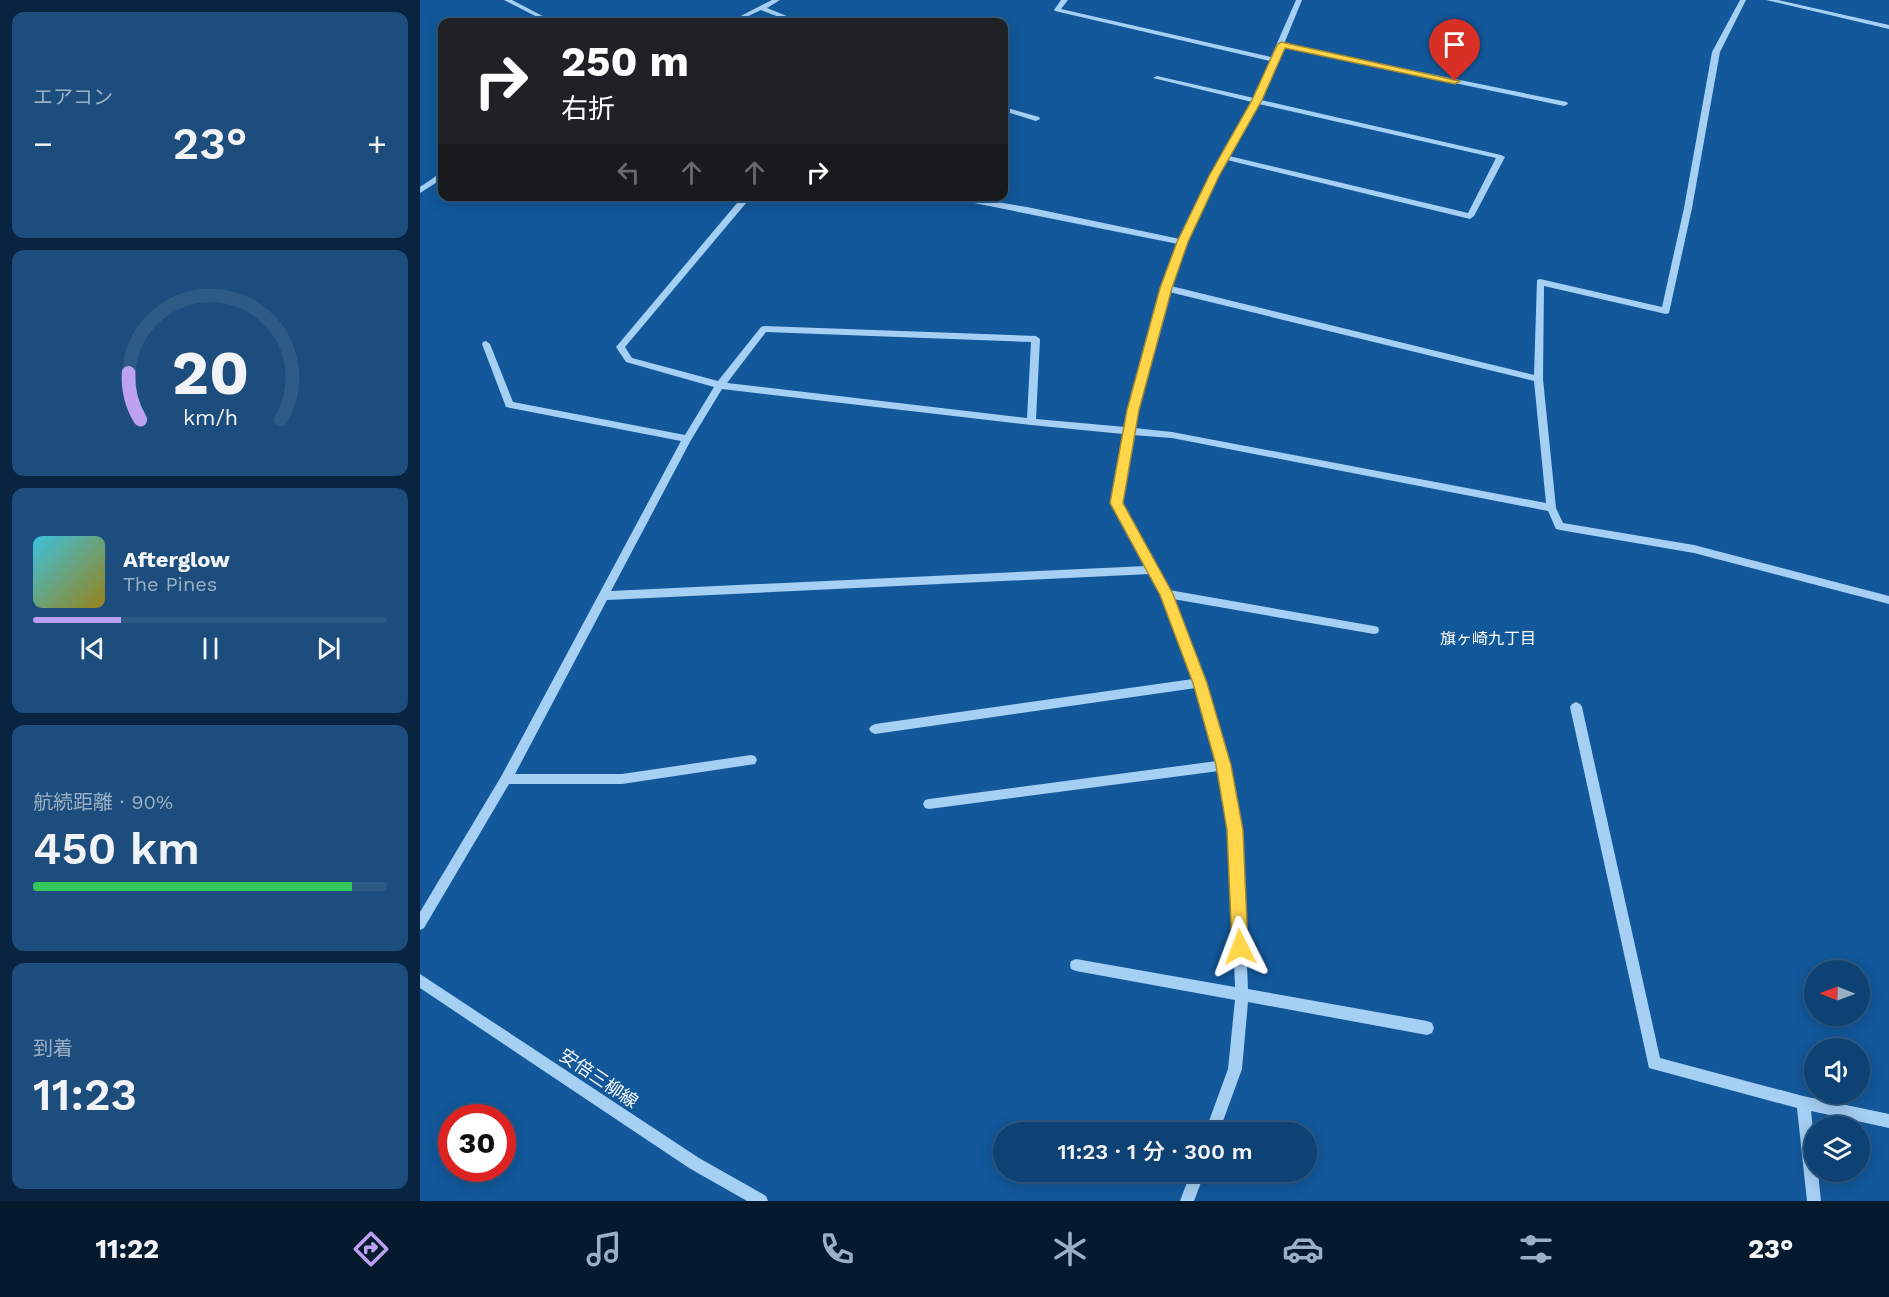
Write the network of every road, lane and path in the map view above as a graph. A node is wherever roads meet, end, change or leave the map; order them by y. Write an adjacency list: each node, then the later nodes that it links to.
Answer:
1 (507, 0): 8 (street)
2 (776, 0): 7 (street)
3 (1065, 0): 13 (street)
4 (1299, 0): 12 (street)
5 (1743, 0): 27 (street)
6 (1769, 0): 11 (street)
7 (762, 8): 9 (street); 10 (street)
8 (543, 18)
9 (741, 18)
10 (787, 18)
11 (1889, 27)
12 (1281, 45): 13 (street); 16 (street)
13 (1274, 60): 15 (street)
14 (1156, 78): 15 (street)
15 (1257, 100): 19 (street); 19 (street)
16 (1564, 104)
17 (1008, 111): 18 (street)
18 (1036, 119)
19 (1225, 157): 24 (street)
20 (438, 179): 21 (street)
21 (420, 191)
22 (744, 201): 28 (street)
23 (973, 201): 24 (street)
24 (1183, 242): 25 (street)
25 (1166, 288): 27 (street); 30 (street)
26 (486, 344): 31 (street)
27 (1538, 379): 32 (street)
28 (720, 385): 29 (street); 29 (street); 31 (street)
29 (1031, 422): 30 (street)
30 (1128, 432): 32 (street); 33 (street)
31 (687, 439): 35 (street)
32 (1551, 508): 36 (street)
33 (1154, 570): 34 (street); 35 (street)
34 (1166, 594): 37 (street); 38 (street)
35 (605, 596): 43 (street)
36 (1889, 600)
37 (1374, 630)
38 (1200, 683): 40 (street); 42 (street)
39 (1576, 707): 50 (street)
40 (875, 729)
41 (751, 760): 43 (street)
42 (1224, 765): 44 (street); 48 (street)
43 (506, 779): 45 (street)
44 (929, 804)
45 (420, 924)
46 (1076, 965): 48 (street)
47 (420, 980): 54 (street, 安倍三柳線)
48 (1242, 994): 49 (street); 52 (street)
49 (1427, 1028)
50 (1803, 1103): 51 (street); 56 (street)
51 (1889, 1121)
52 (1216, 1122)
53 (1194, 1182): 55 (street)
54 (760, 1201)
55 (1187, 1201)
56 (1814, 1201)

